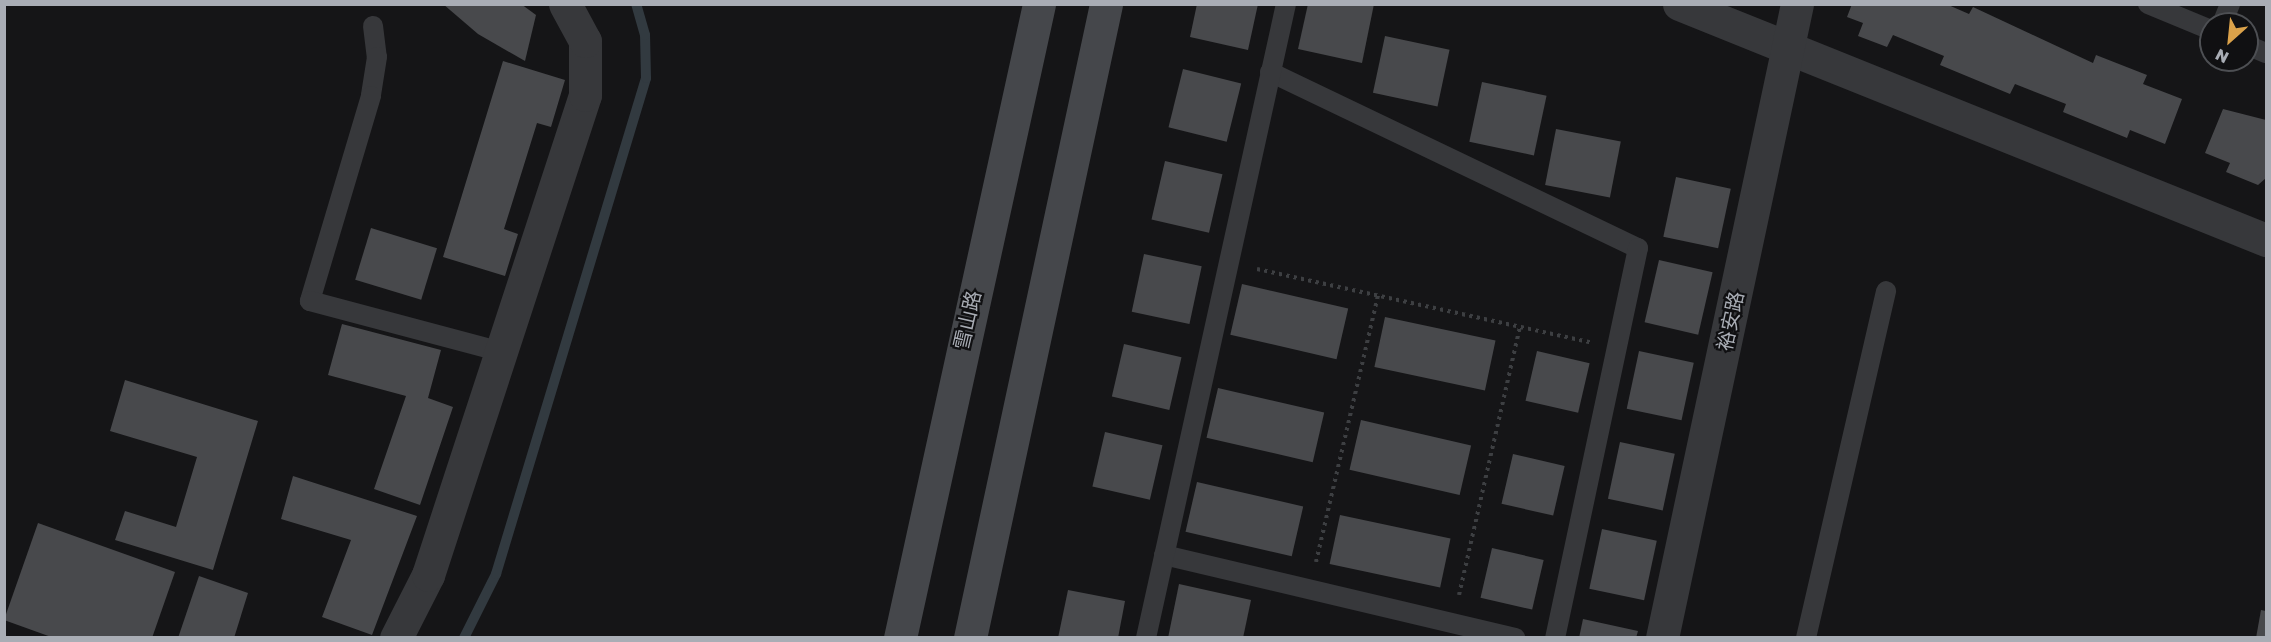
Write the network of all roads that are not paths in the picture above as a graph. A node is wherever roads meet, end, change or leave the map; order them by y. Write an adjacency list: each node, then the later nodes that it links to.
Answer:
1 (565, 4): 14 (street)
2 (1039, 4): 17 (main road, 雪山路)
3 (1106, 4): 18 (main road)
4 (1286, 4): 11 (lane)
5 (1679, 4): 10 (street)
6 (1797, 4): 10 (street, 裕安路)
7 (2148, 4): 8 (lane)
8 (2199, 25)
9 (373, 26): 14 (lane)
10 (1788, 48): 12 (street); 22 (street, 裕安路)
11 (1270, 72): 15 (lane); 21 (lane)
12 (2266, 240)
13 (1886, 291): 23 (lane)
14 (504, 353): 16 (street)
15 (1164, 555): 19 (lane); 20 (lane)
16 (396, 638)
17 (900, 638)
18 (970, 638)
19 (1146, 638)
20 (1515, 638)
21 (1555, 638)
22 (1662, 638)
23 (1806, 638)

